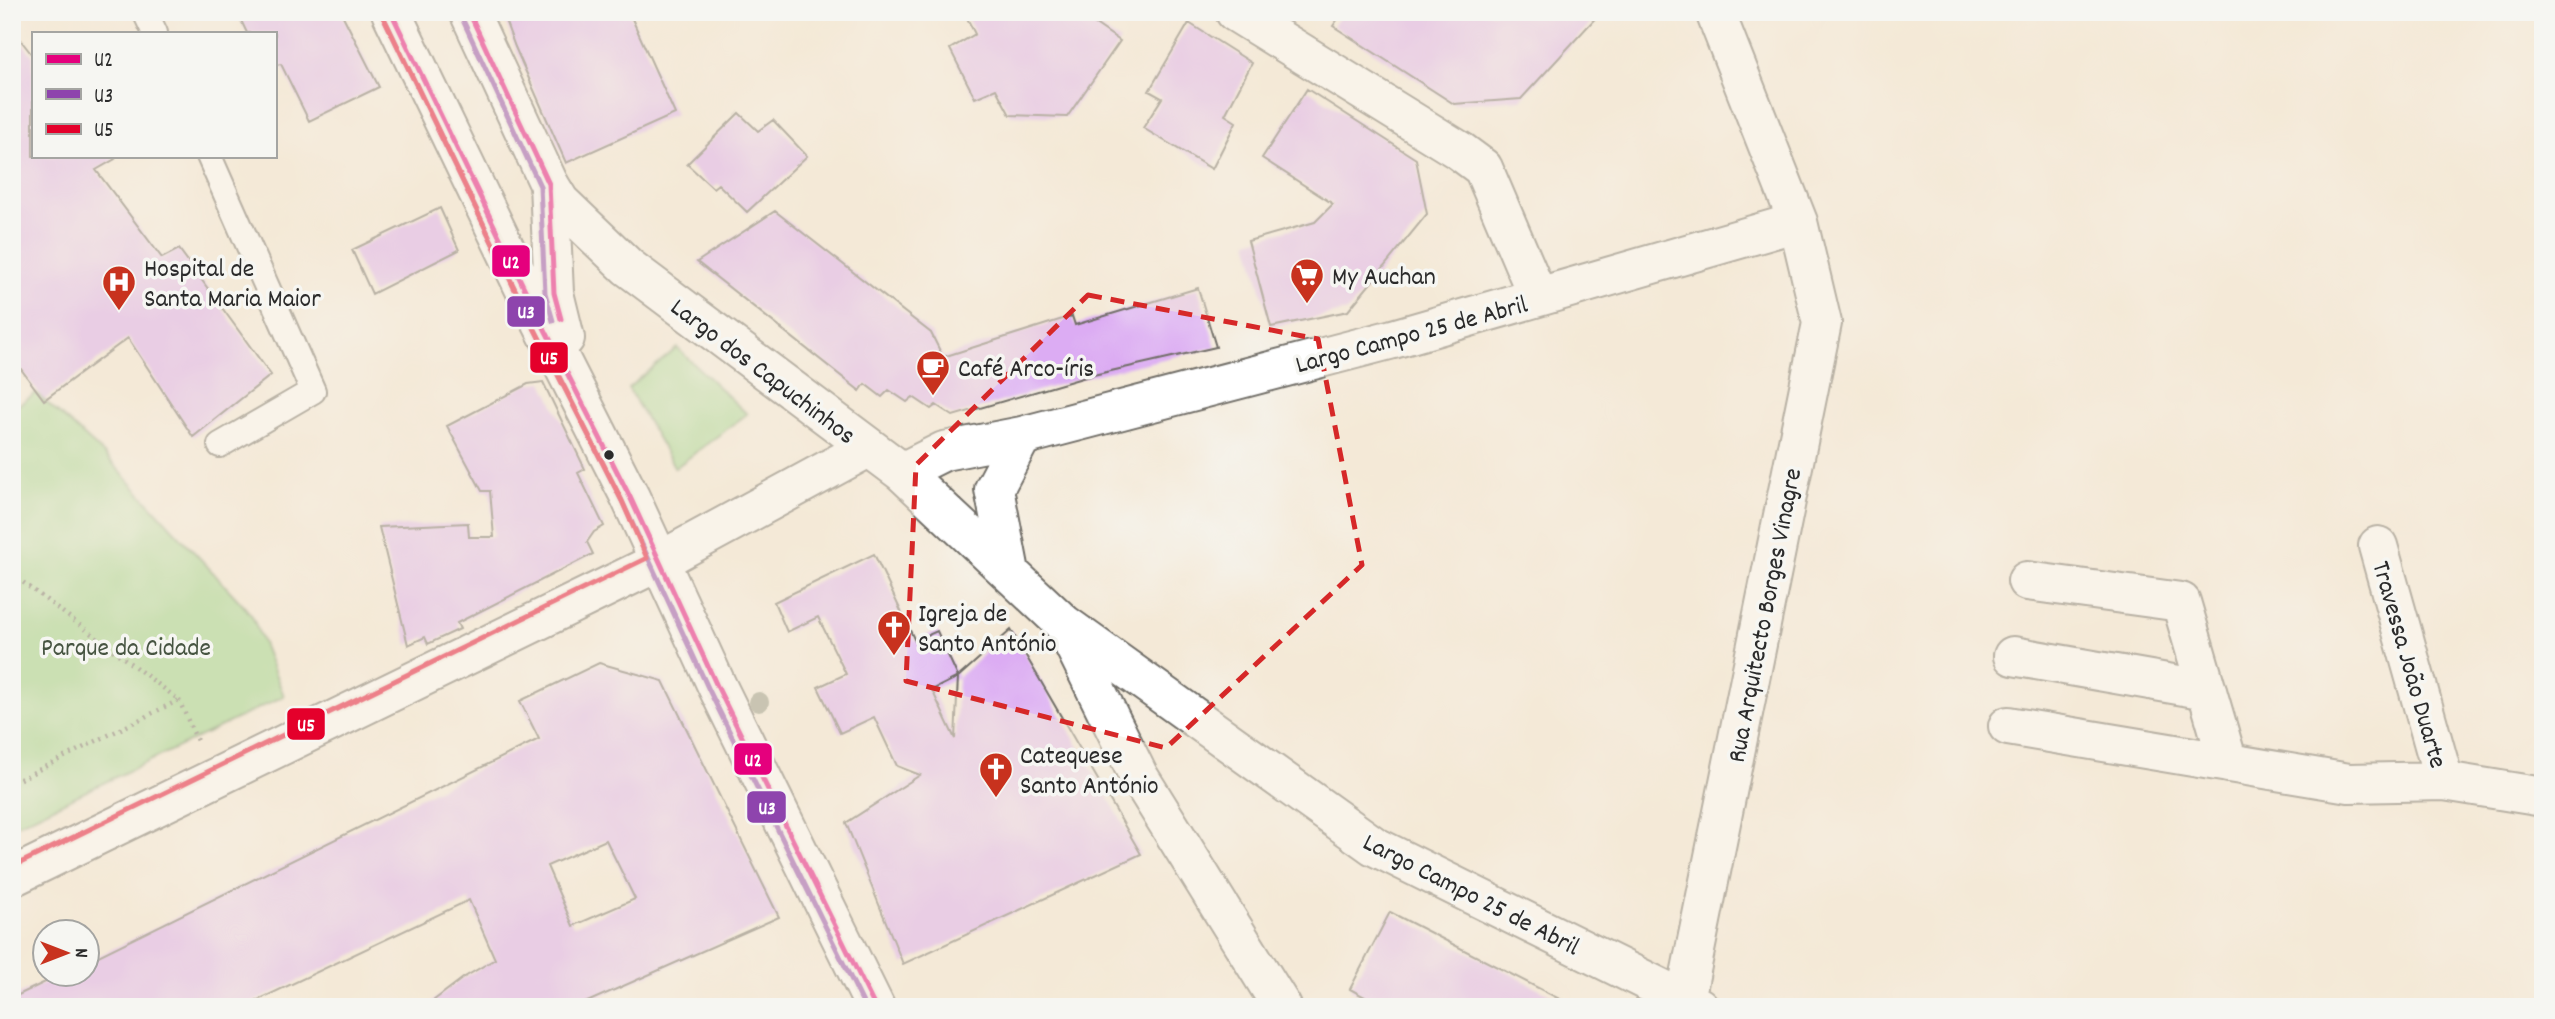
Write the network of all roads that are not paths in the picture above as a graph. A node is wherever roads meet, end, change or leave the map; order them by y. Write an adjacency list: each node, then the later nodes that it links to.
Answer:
1 (145, 12): 6 (lane)
2 (391, 12): 11 (street)
3 (469, 12): 8 (street)
4 (1235, 12): 10 (street)
5 (1715, 12): 9 (street, Rua Arquitecto Borges Vinagre)
6 (155, 32)
7 (210, 158): 13 (lane)
8 (549, 184): 11 (street); 14 (street, Largo dos Capuchinhos)
9 (1798, 222): 10 (street, Largo Campo 25 de Abril); 28 (street, Rua Arquitecto Borges Vinagre)
10 (1538, 297): 12 (street, Largo Campo 25 de Abril)
11 (579, 397): 17 (street)
12 (1022, 436): 15 (street, Largo Campo 25 de Abril); 18 (street)
13 (220, 445)
14 (868, 448): 15 (street, Largo Campo 25 de Abril); 17 (street, Largo dos Capuchinhos)
15 (902, 472): 18 (street, Largo Campo 25 de Abril)
16 (2378, 546): 25 (street, Travessa João Duarte)
17 (658, 562): 27 (street, Largo dos Capuchinhos); 29 (street)
18 (1010, 572): 20 (street, Largo Campo 25 de Abril)
19 (2026, 581): 22 (street)
20 (1064, 624): 28 (street, Largo Campo 25 de Abril); 30 (street, Largo Campo 25 de Abril)
21 (2013, 656): 22 (street)
22 (2207, 690): 24 (street)
23 (2008, 726): 24 (street, Travessa João Duarte)
24 (2228, 763): 25 (street, Travessa João Duarte)
25 (2444, 781): 26 (street, Travessa João Duarte)
26 (2543, 797)
27 (12, 877)
28 (1689, 1004)
29 (875, 1007)
30 (1282, 1007)

